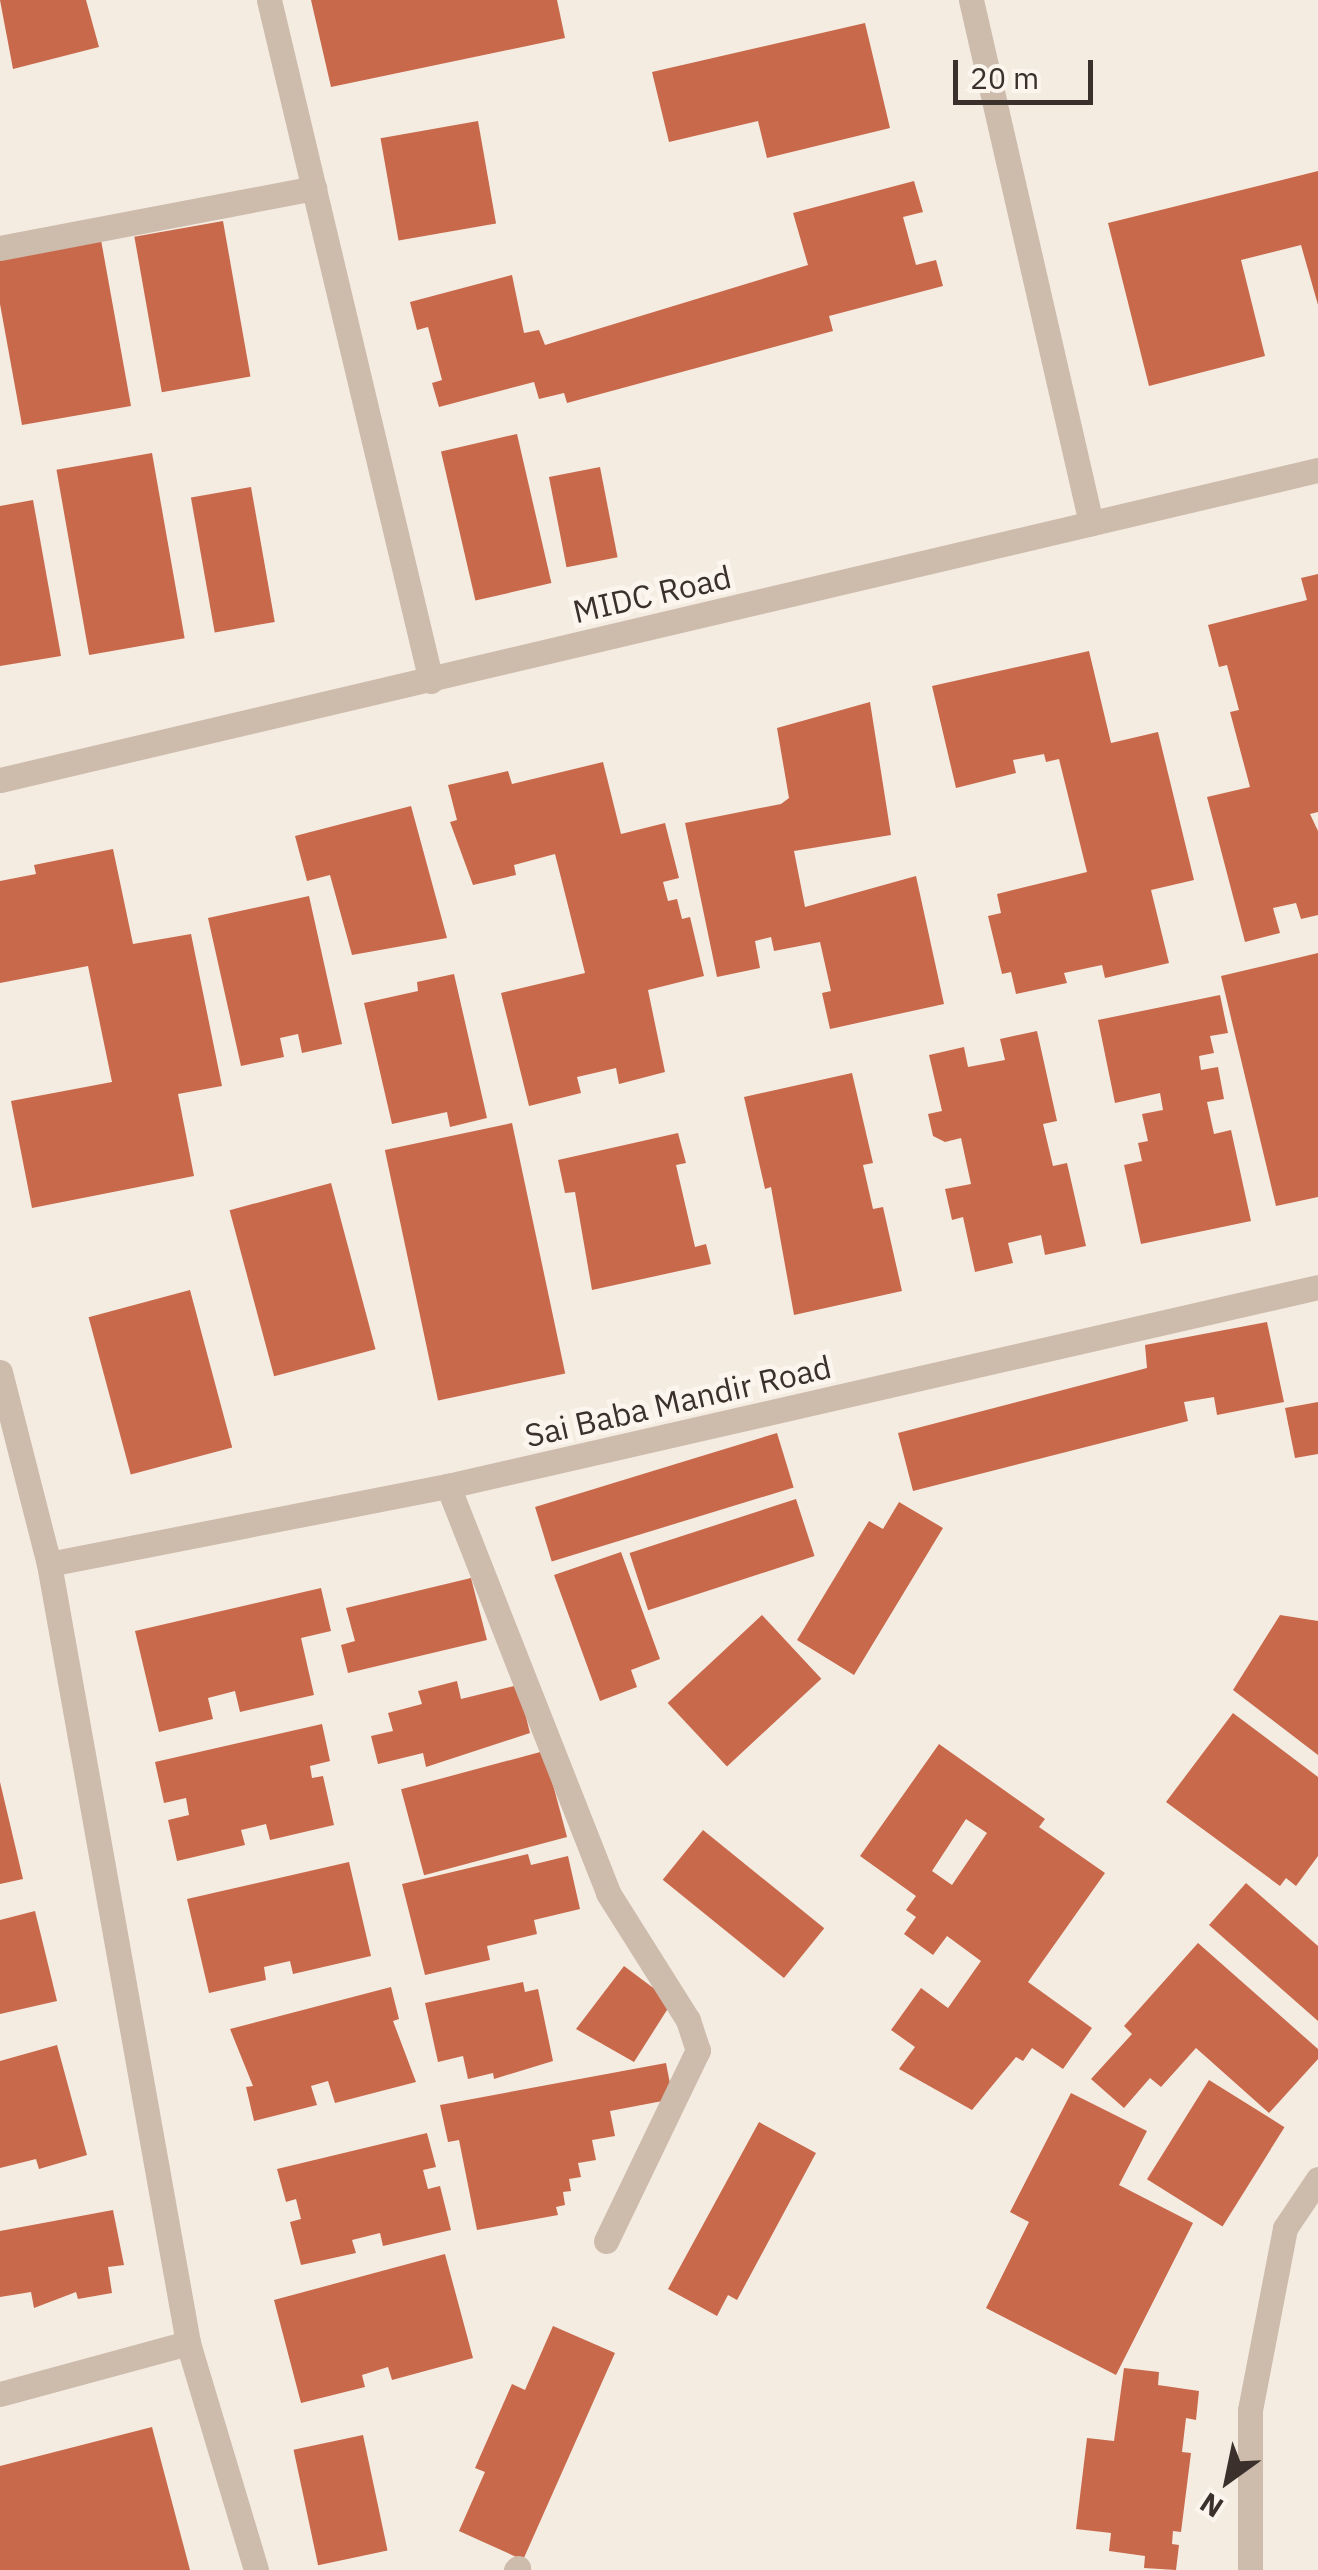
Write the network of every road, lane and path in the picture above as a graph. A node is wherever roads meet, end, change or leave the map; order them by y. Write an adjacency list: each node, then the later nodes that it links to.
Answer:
1 (269, 0): 3 (street)
2 (971, 0): 6 (street)
3 (314, 188): 4 (street); 7 (street)
4 (0, 248)
5 (1318, 470): 6 (street, MIDC Road)
6 (1090, 523): 7 (street, MIDC Road)
7 (431, 680): 8 (street, MIDC Road)
8 (0, 780)
9 (1318, 1287): 11 (street, Sai Baba Mandir Road)
10 (0, 1372): 12 (street)
11 (448, 1486): 12 (street, Sai Baba Mandir Road); 14 (street)
12 (49, 1564): 15 (street)
13 (1318, 2179): 18 (street)
14 (606, 2241)
15 (188, 2343): 16 (street); 17 (street)
16 (0, 2394)
17 (256, 2570)
18 (1250, 2570)

